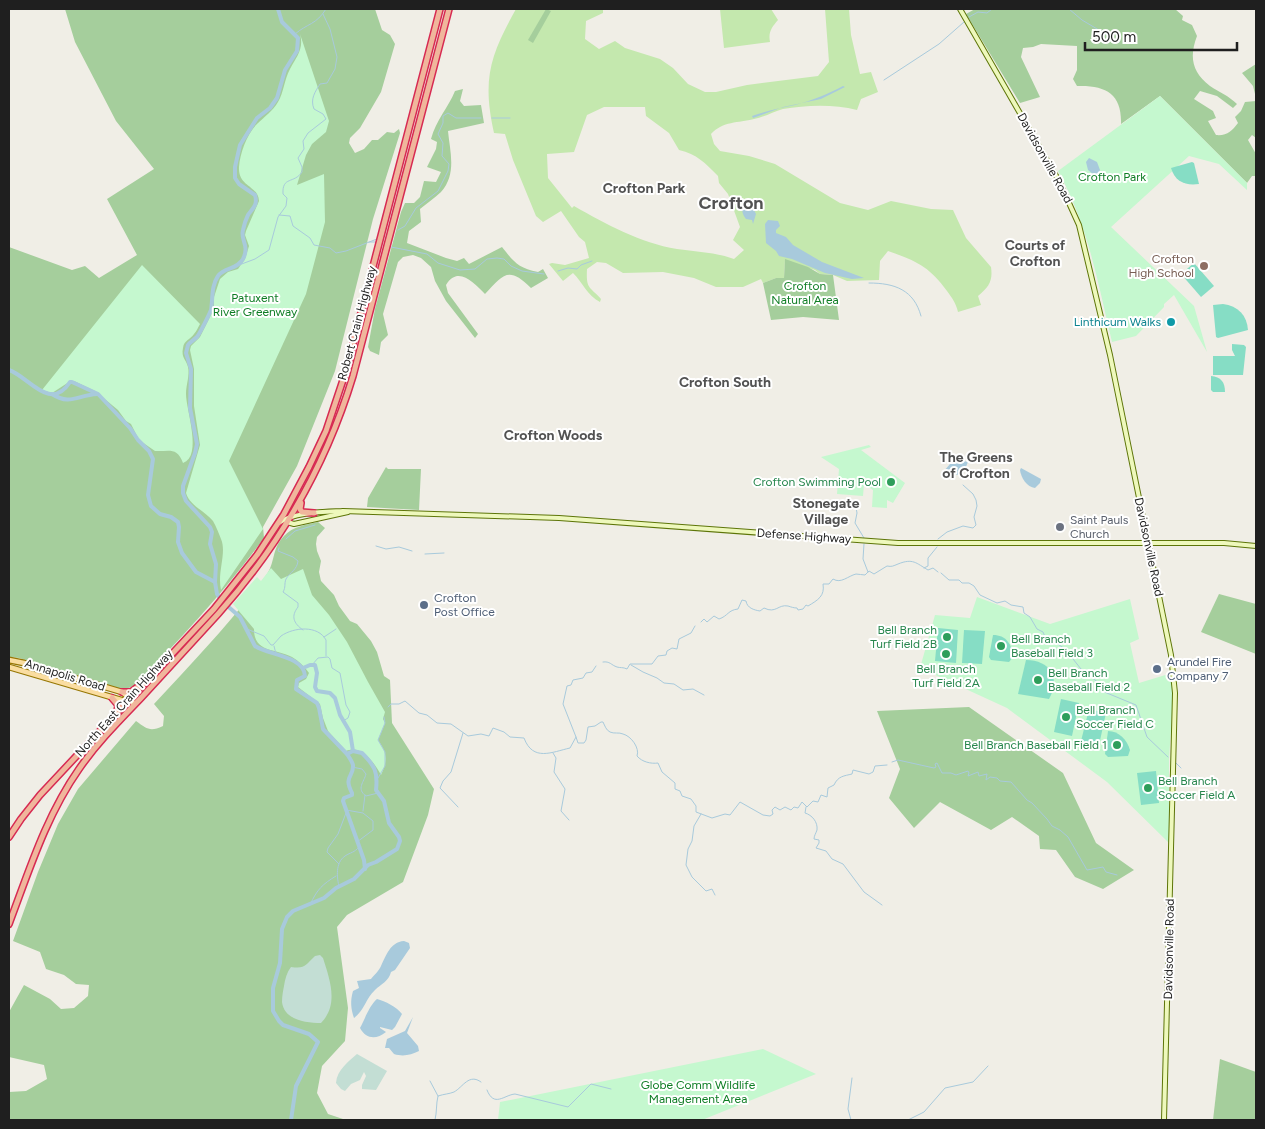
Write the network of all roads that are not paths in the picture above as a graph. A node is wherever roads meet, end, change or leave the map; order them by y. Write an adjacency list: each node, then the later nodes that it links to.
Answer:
1 (438, 9): 4 (highway, Robert Crain Highway)
2 (450, 9): 5 (highway, Robert Crain Highway)
3 (960, 9): 10 (main road, Davidsonville Road)
4 (392, 194): 5 (highway); 9 (highway, Robert Crain Highway)
5 (396, 216): 6 (highway, Robert Crain Highway)
6 (301, 499): 8 (highway); 9 (highway, Robert Crain Highway)
7 (352, 511): 8 (main road, Defense Highway); 9 (main road, Defense Highway); 10 (main road, Defense Highway)
8 (314, 513): 9 (main road, Defense Highway)
9 (286, 518): 12 (highway, Robert Crain Highway); 14 (highway, Robert Crain Highway)
10 (1148, 544): 11 (main road, Defense Highway); 23 (main road, Davidsonville Road)
11 (1256, 546)
12 (219, 613): 19 (highway, North East Crain Highway)
13 (9, 660): 16 (main road, Annapolis Road)
14 (162, 665): 16 (highway); 18 (highway)
15 (9, 666): 17 (main road, Annapolis Road)
16 (122, 692): 18 (main road, Annapolis Road)
17 (112, 698): 18 (main road, Annapolis Road); 20 (highway)
18 (129, 700): 19 (main road, Annapolis Road); 20 (highway)
19 (134, 705): 22 (highway, North East Crain Highway)
20 (116, 715): 21 (highway)
21 (9, 838)
22 (9, 924)
23 (1164, 1120)

